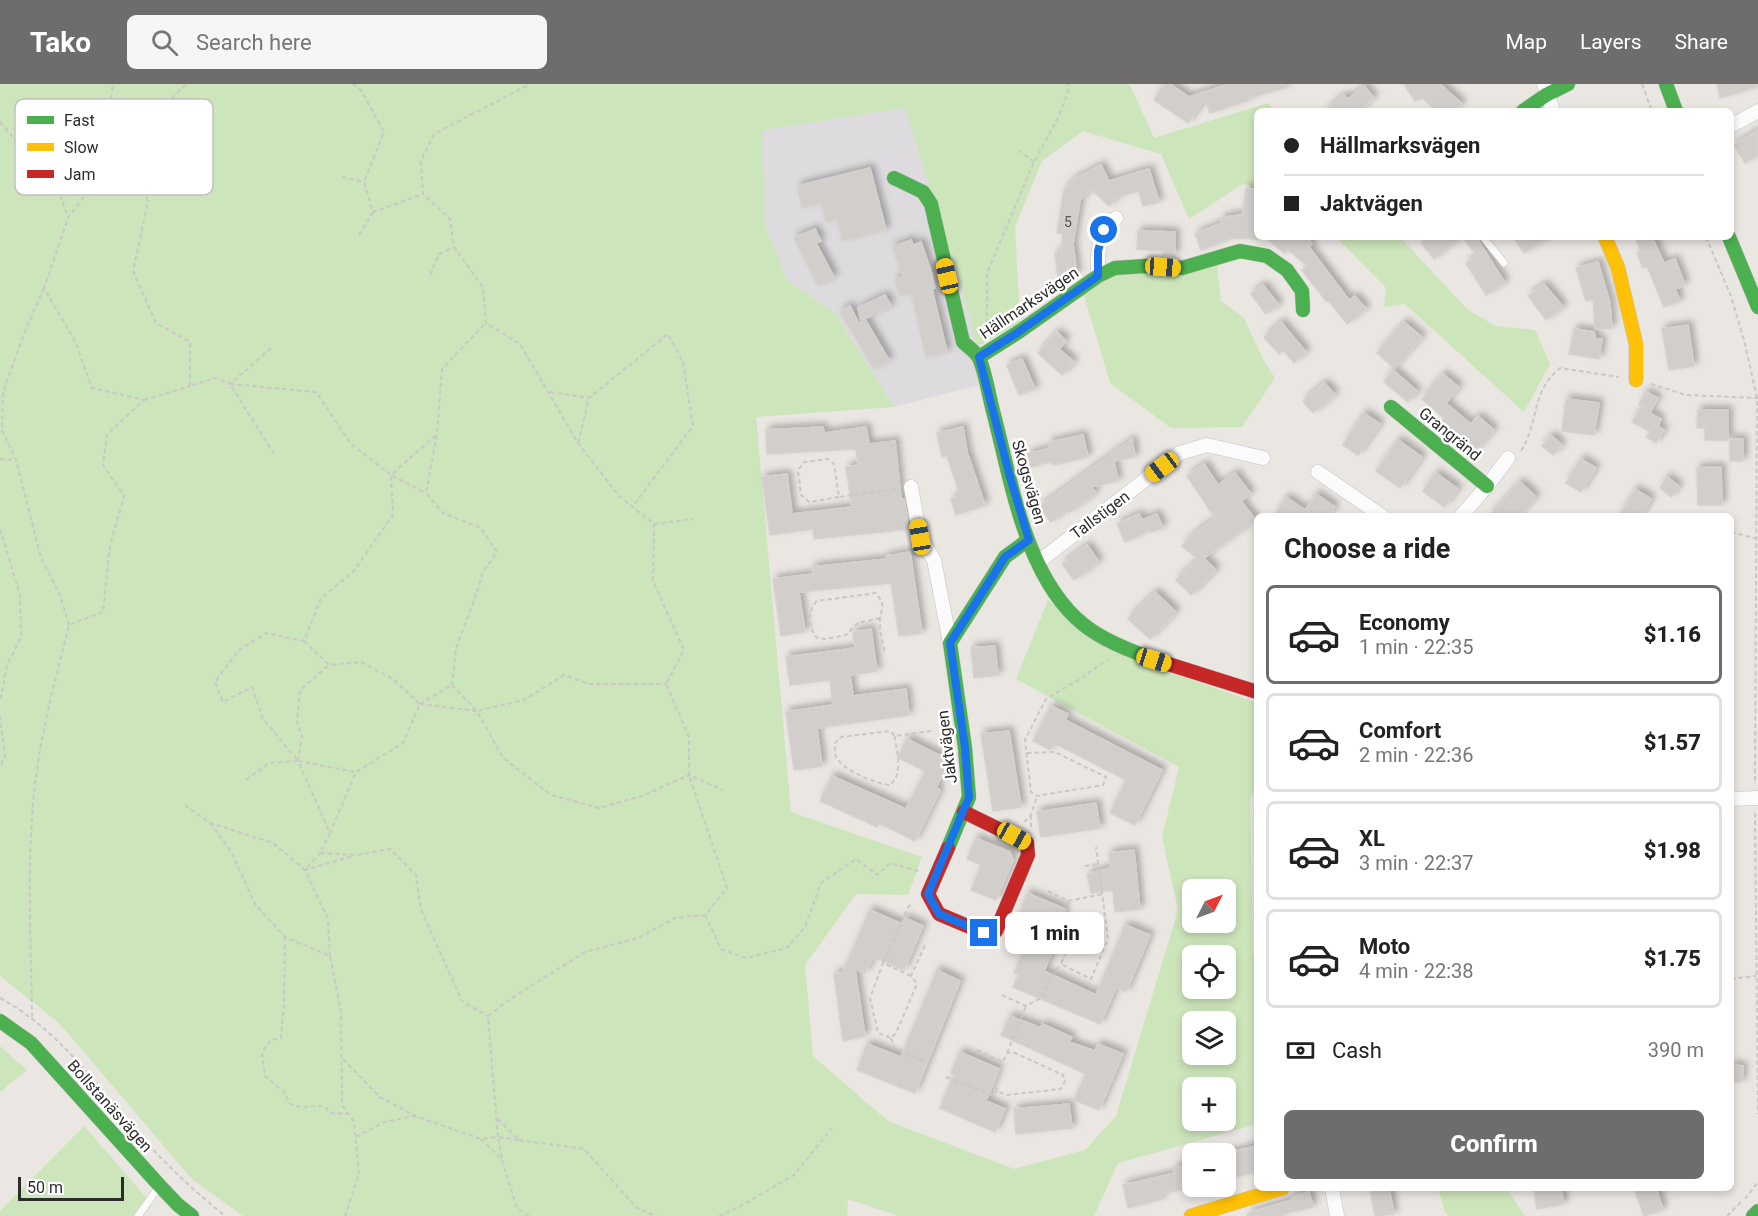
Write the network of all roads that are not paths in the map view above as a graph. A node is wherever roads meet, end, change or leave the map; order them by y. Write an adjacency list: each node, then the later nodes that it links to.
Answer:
1 (1568, 84): 3 (street)
2 (1666, 84): 6 (street)
3 (1545, 90): 4 (street); 5 (street)
4 (1526, 108)
5 (1552, 108)
6 (1675, 108)
7 (1758, 111): 8 (street)
8 (1734, 124)
9 (894, 178): 18 (street, Skogsvägen)
10 (1116, 218): 15 (street, Hällmarksvägen)
11 (1485, 240): 14 (lane)
12 (1606, 240): 19 (street)
13 (1730, 240): 16 (street)
14 (1504, 263)
15 (1098, 276): 17 (street, Hällmarksvägen); 18 (street, Hällmarksvägen)
16 (1758, 307)
17 (1303, 310)
18 (983, 354): 28 (street, Skogsvägen)
19 (1636, 380)
20 (1391, 406): 24 (street, Grangränd)
21 (1263, 458): 29 (street, Tallstigen)
22 (1508, 458): 24 (street)
23 (1318, 472): 26 (street)
24 (1487, 486): 27 (street)
25 (911, 487): 30 (street, Jaktvägen)
26 (1378, 513)
27 (1464, 513)
28 (1029, 540): 29 (street, Skogsvägen); 30 (street)
29 (1037, 563): 31 (street, Skogsvägen)
30 (950, 643): 34 (street, Jaktvägen)
31 (1254, 691)
32 (1757, 798): 33 (street)
33 (1734, 799)
34 (964, 812): 34 (street, Jaktvägen)
35 (0, 1021): 36 (street, Bollstanäsvägen)
36 (160, 1186): 40 (lane); 41 (street, Bollstanäsvägen)
37 (1273, 1191): 42 (street)
38 (1333, 1191): 43 (street)
39 (1758, 1211): 44 (street)
40 (138, 1216)
41 (192, 1216)
42 (1191, 1216)
43 (1337, 1216)
44 (1753, 1216)

